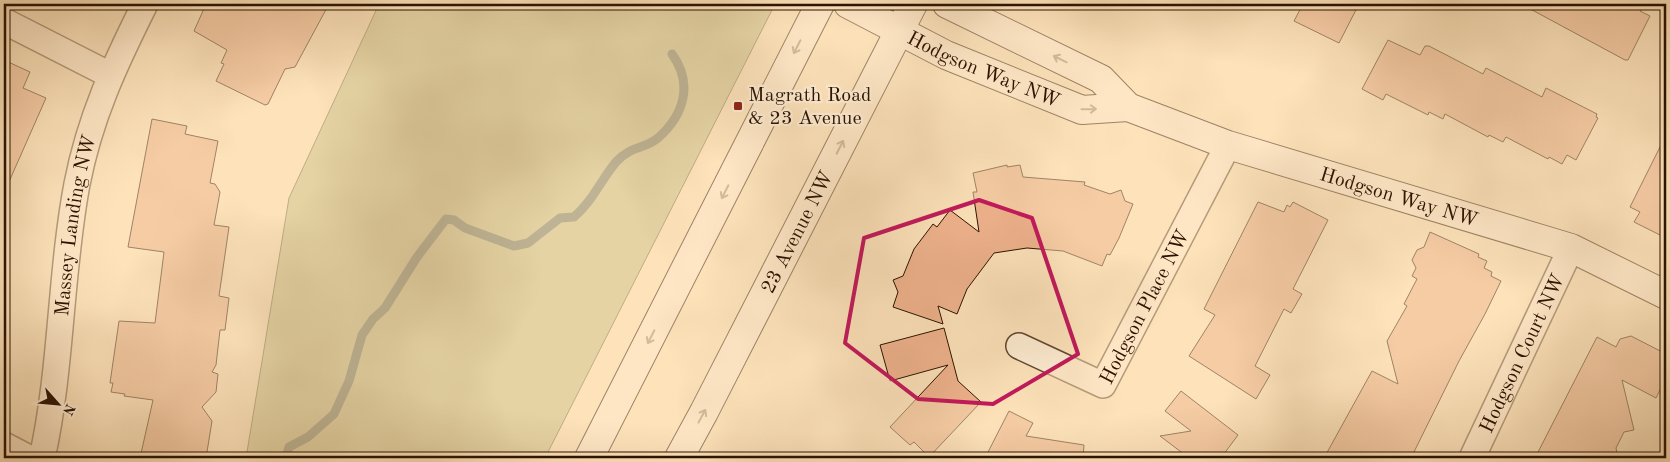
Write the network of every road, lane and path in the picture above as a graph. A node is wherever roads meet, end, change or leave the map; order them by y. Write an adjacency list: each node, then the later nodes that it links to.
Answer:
1 (146, 4): 8 (street, Massey Landing NW)
2 (820, 4): 17 (street, one-way to 17)
3 (848, 4): 7 (street, Hodgson Way NW)
4 (913, 4): 7 (street, 23 Avenue NW)
5 (947, 4): 9 (street, Hodgson Way NW, one-way to 5)
6 (4, 21): 8 (street)
7 (900, 30): 9 (street, Hodgson Way NW, one-way to 9); 18 (street, 23 Avenue NW, one-way to 7)
8 (110, 74): 16 (street, Massey Landing NW)
9 (1128, 107): 10 (street, Hodgson Way NW)
10 (1228, 145): 11 (street, Hodgson Way NW); 13 (street, Hodgson Place NW)
11 (1571, 248): 12 (street, Hodgson Way NW); 19 (street, Hodgson Court NW)
12 (1666, 295)
13 (1019, 346)
14 (4, 445): 15 (street)
15 (29, 458)
16 (42, 458)
17 (589, 458)
18 (678, 458)
19 (1472, 458)

